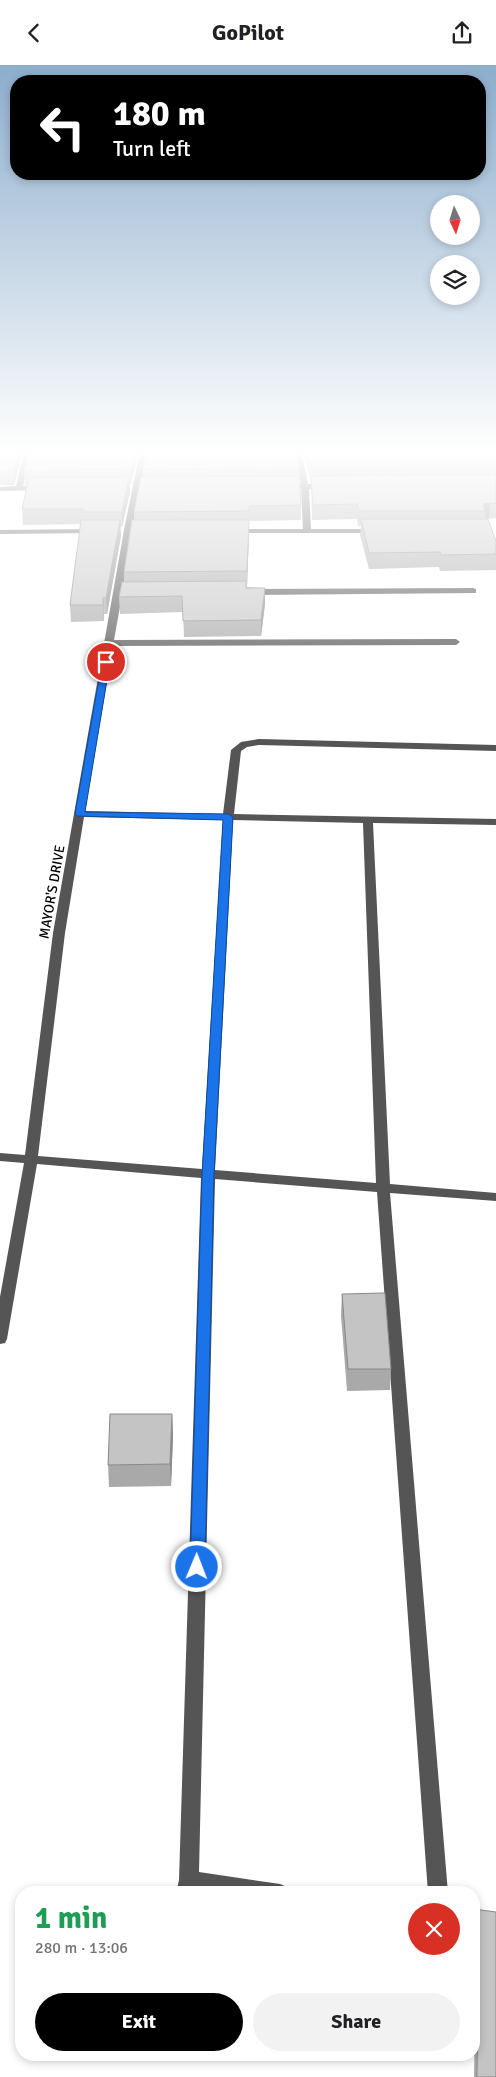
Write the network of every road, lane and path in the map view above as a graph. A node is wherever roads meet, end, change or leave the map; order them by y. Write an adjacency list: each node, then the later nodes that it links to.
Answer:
1 (126, 545): 5 (street, MAYOR'S DRIVE)
2 (473, 591): 3 (street)
3 (238, 592)
4 (456, 642): 5 (street)
5 (109, 643): 7 (street, MAYOR'S DRIVE)
6 (496, 748): 8 (street)
7 (80, 814): 8 (street); 12 (street, MAYOR'S DRIVE)
8 (228, 817): 9 (street); 13 (street)
9 (368, 819): 10 (street); 14 (street)
10 (496, 822)
11 (0, 1157): 12 (street)
12 (31, 1160): 13 (street); 16 (street, MAYOR'S DRIVE)
13 (208, 1175): 14 (street); 17 (street)
14 (383, 1188): 15 (street); 18 (street)
15 (496, 1197)
16 (0, 1339)
17 (187, 1886)
18 (437, 1886)

